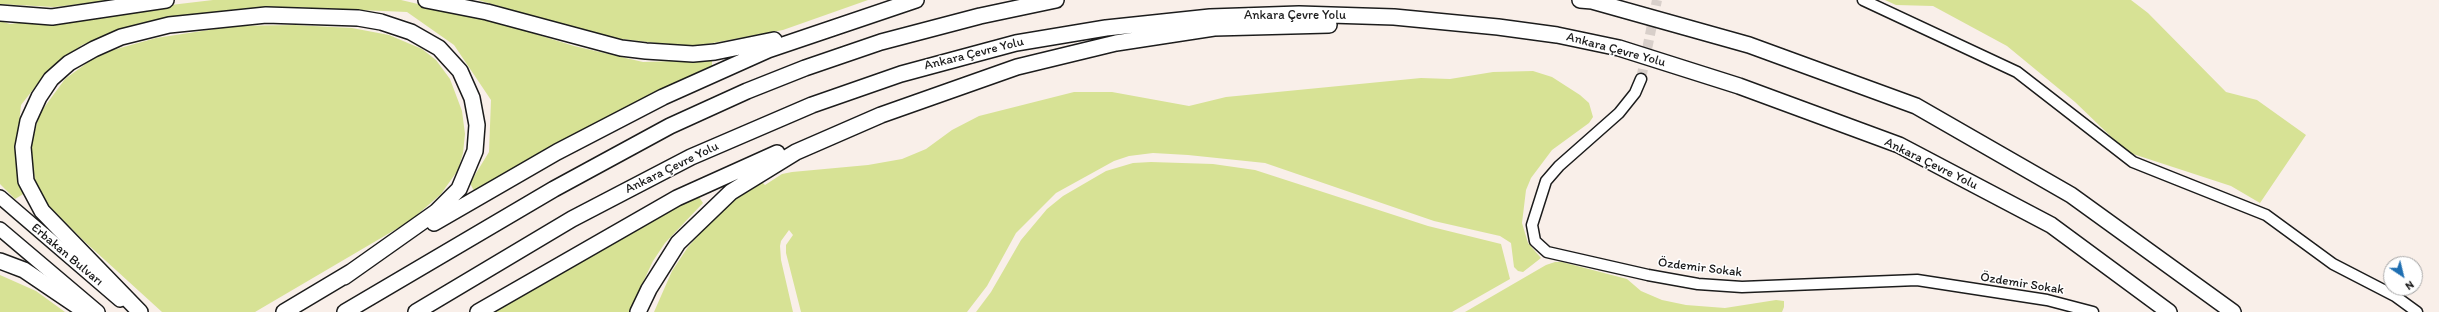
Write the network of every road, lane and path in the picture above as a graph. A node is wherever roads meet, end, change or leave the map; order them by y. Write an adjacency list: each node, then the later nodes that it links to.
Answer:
1 (166, 0): 8 (highway)
2 (426, 0): 3 (highway)
3 (907, 0)
4 (916, 0): 15 (highway)
5 (1056, 0): 21 (highway)
6 (1586, 0): 27 (highway)
7 (1863, 0): 28 (street)
8 (0, 13)
9 (1498, 26): 11 (highway); 22 (highway, Ankara Çevre Yolu); 26 (highway, Ankara Çevre Yolu)
10 (1642, 79): 25 (street, Özdemir Sokak)
11 (880, 115): 23 (highway); 24 (highway)
12 (0, 197): 18 (highway, Erbakan Bulvarı)
13 (0, 229): 17 (highway, Erbakan Bulvarı)
14 (0, 261): 16 (highway)
15 (344, 277): 19 (highway); 20 (highway)
16 (86, 312)
17 (98, 312)
18 (136, 312)
19 (140, 312)
20 (284, 312)
21 (345, 312)
22 (416, 312)
23 (478, 312)
24 (638, 312)
25 (2093, 312)
26 (2169, 312)
27 (2233, 312)
28 (2417, 312)

